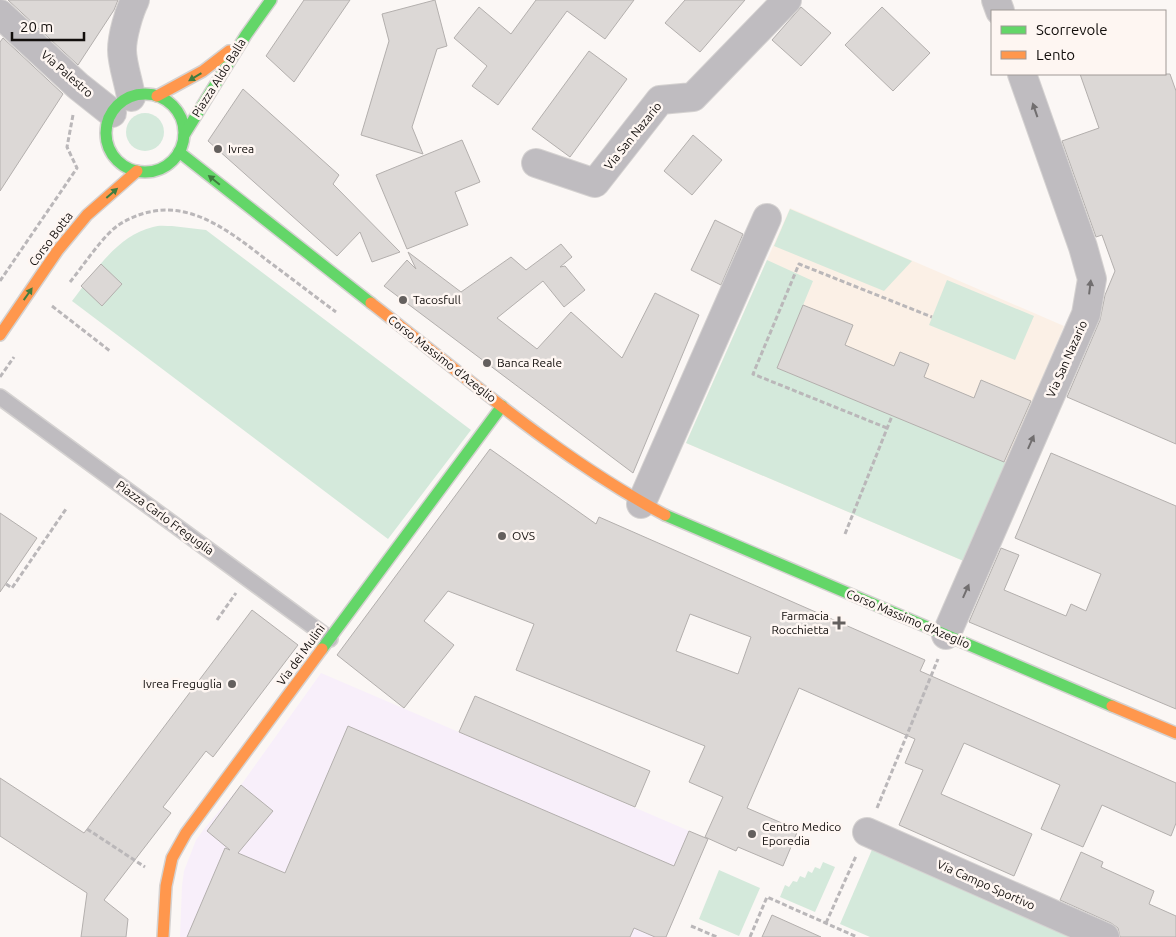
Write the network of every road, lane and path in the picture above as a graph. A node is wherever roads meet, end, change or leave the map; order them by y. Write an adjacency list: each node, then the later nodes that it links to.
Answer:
1 (135, 0): 8 (street)
2 (271, 0): 5 (main road)
3 (787, 0): 11 (street, Via San Nazario)
4 (3, 22): 7 (street, Via Palestro)
5 (246, 35): 8 (main road, Piazza Aldo Balla, one-way to 8); 9 (main road, Piazza Aldo Balla)
6 (1022, 75): 36 (street, Via San Nazario, one-way to 6)
7 (78, 86): 8 (street, Via Palestro); 16 (path)
8 (134, 102): 9 (main road); 12 (main road)
9 (184, 135): 10 (main road)
10 (179, 152): 12 (main road); 14 (main road, Corso Massimo d'Azeglio, one-way to 10)
11 (536, 163)
12 (137, 171): 21 (main road, Corso Botta, one-way to 12)
13 (212, 193): 14 (main road, Corso Massimo d'Azeglio)
14 (248, 208): 26 (main road, Corso Massimo d'Azeglio)
15 (767, 218): 29 (street)
16 (0, 280)
17 (66, 287): 19 (path)
18 (56, 300): 22 (path)
19 (337, 313)
20 (932, 317): 28 (path)
21 (0, 335)
22 (110, 351)
23 (17, 353): 24 (path)
24 (0, 376)
25 (0, 397): 32 (lane, Piazza Carlo Freguglia)
26 (502, 406): 29 (main road, Corso Massimo d'Azeglio); 35 (main road, Via dei Mulini)
27 (892, 416): 28 (path)
28 (887, 428): 31 (path)
29 (641, 504): 36 (main road, Corso Massimo d'Azeglio)
30 (66, 509): 33 (path)
31 (844, 534)
32 (247, 578): 34 (path); 35 (lane, Piazza Carlo Freguglia)
33 (6, 584)
34 (217, 620)
35 (330, 639): 43 (main road, Via dei Mulini)
36 (943, 645): 37 (main road, Corso Massimo d'Azeglio); 39 (path)
37 (1176, 733)
38 (87, 829): 40 (path)
39 (867, 832): 41 (path); 47 (street, Via Campo Sportivo)
40 (150, 870)
41 (826, 924): 45 (path); 46 (path)
42 (691, 926): 44 (path)
43 (163, 937)
44 (717, 937)
45 (750, 937)
46 (857, 937)
47 (1104, 937)

